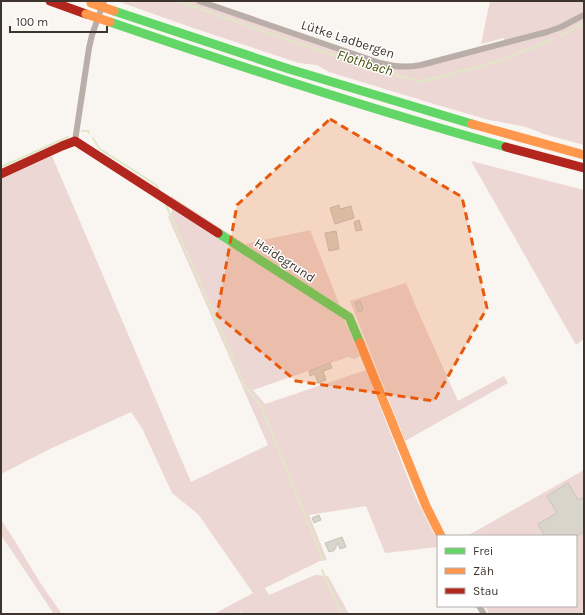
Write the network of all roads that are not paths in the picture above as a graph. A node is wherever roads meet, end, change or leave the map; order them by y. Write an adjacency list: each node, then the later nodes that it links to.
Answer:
1 (50, 1): 8 (main road, bridge)
2 (104, 1): 6 (street)
3 (199, 1): 5 (street, Lütke Ladbergen)
4 (89, 2): 7 (main road, bridge)
5 (584, 15)
6 (75, 141): 9 (main road); 10 (main road, Heidegrund)
7 (584, 155)
8 (584, 168)
9 (1, 174)
10 (440, 535)

